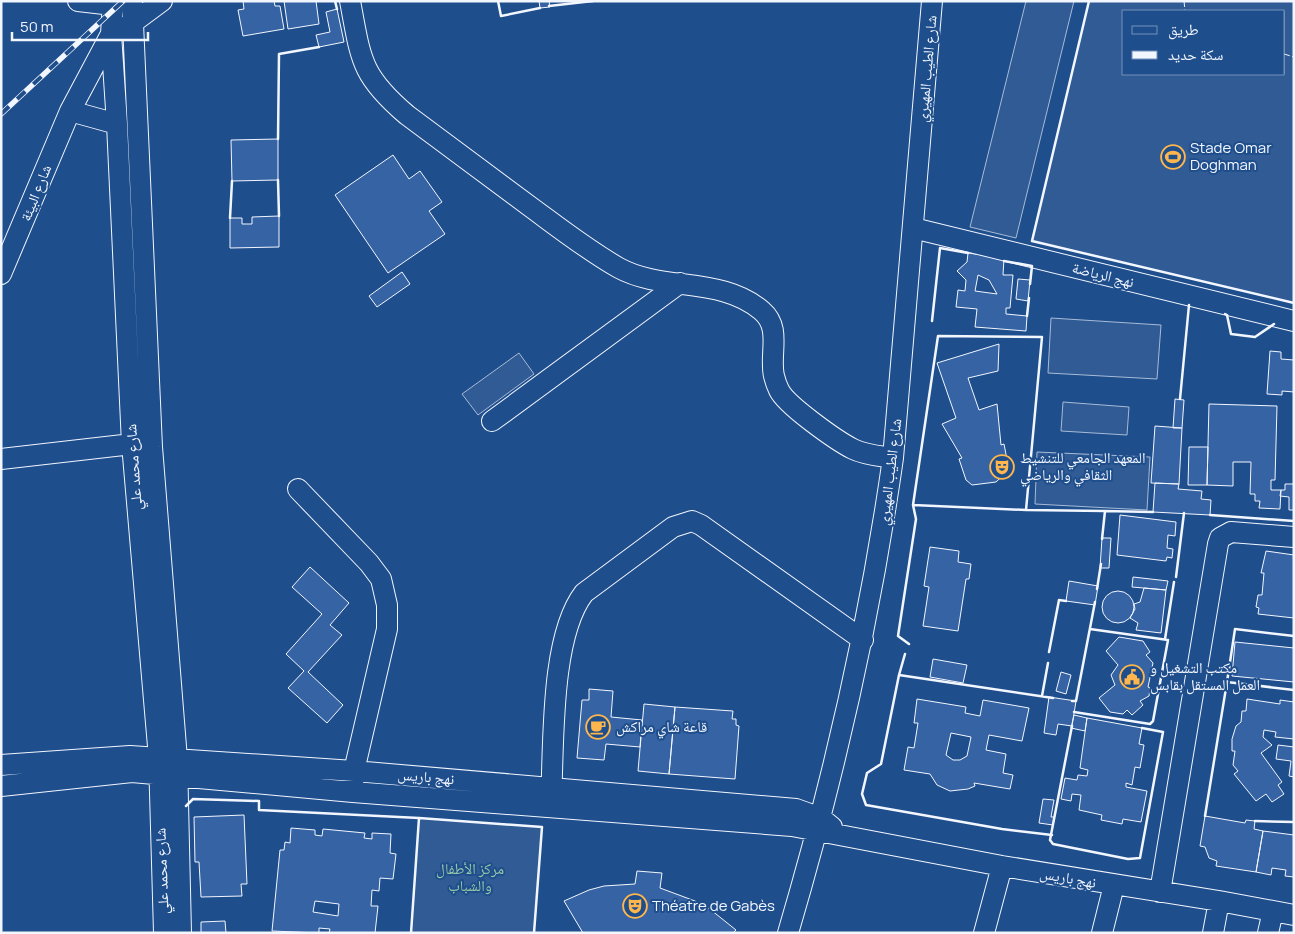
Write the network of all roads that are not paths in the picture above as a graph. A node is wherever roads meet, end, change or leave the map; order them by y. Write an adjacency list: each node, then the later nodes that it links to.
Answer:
1 (78, 1): 5 (street)
2 (162, 1): 6 (street)
3 (350, 1): 12 (street)
4 (932, 1): 10 (street, شارع الطيب المهيري)
5 (119, 2): 6 (street, شارع محمد علي); 7 (street, شارع محمد علي)
6 (132, 24): 7 (street); 16 (street, شارع محمد علي)
7 (111, 34): 8 (street, شارع البيئة); 9 (street, شارع محمد علي)
8 (70, 111): 9 (street); 11 (street, شارع البيئة)
9 (117, 124): 15 (street, شارع محمد علي)
10 (913, 228): 13 (street, نهج الرياضة); 17 (street, شارع الطيب المهيري)
11 (1, 274)
12 (680, 283): 14 (street); 17 (street)
13 (1294, 321)
14 (492, 421)
15 (132, 444): 16 (street); 18 (street); 23 (street, شارع محمد علي)
16 (152, 446): 23 (street, شارع محمد علي)
17 (893, 458): 21 (street, شارع الطيب المهيري)
18 (1, 460)
19 (298, 489): 24 (street)
20 (1294, 537): 31 (street)
21 (863, 640): 27 (street); 28 (street, شارع الطيب المهيري)
22 (1, 765): 23 (street, نهج باريس)
23 (168, 767): 24 (street, نهج باريس); 25 (street, نهج باريس); 26 (street, نهج باريس); 35 (street, شارع محمد علي); 36 (street, شارع محمد علي)
24 (354, 771): 26 (street); 27 (street, نهج باريس)
25 (1, 786)
26 (352, 792): 27 (street, نهج باريس)
27 (551, 798): 28 (street, نهج باريس)
28 (820, 825): 29 (street, نهج باريس); 37 (street, شارع الطيب المهيري)
29 (1002, 866): 30 (street, نهج باريس); 38 (street)
30 (1114, 886): 31 (street, نهج باريس); 39 (street)
31 (1160, 892): 32 (street, نهج باريس)
32 (1219, 901): 33 (street, نهج باريس); 40 (street)
33 (1272, 911): 34 (street, نهج باريس); 41 (street)
34 (1294, 915)
35 (164, 933)
36 (181, 933)
37 (788, 933)
38 (984, 933)
39 (1102, 933)
40 (1213, 933)
41 (1268, 933)

